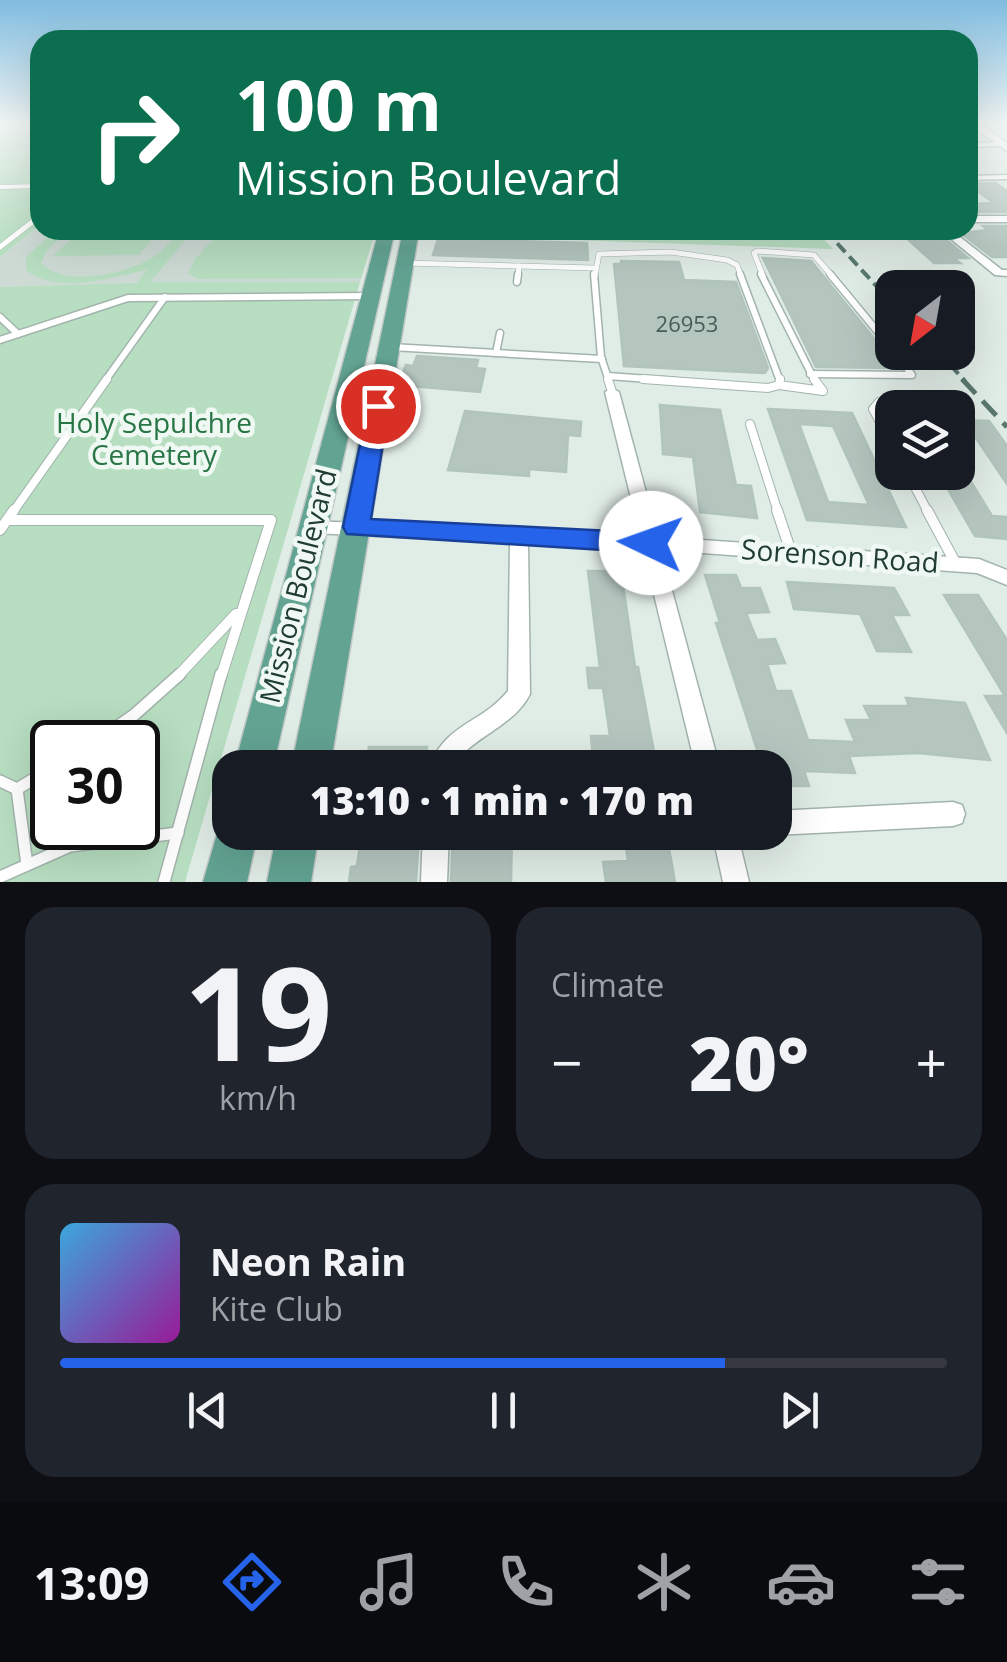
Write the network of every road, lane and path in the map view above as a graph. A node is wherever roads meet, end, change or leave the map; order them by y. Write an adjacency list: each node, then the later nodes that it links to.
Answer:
1 (978, 178): 2 (street)
2 (1007, 178)
3 (0, 186): 4 (lane)
4 (30, 186)
5 (978, 219): 6 (street)
6 (1007, 219)
7 (30, 224): 12 (lane)
8 (384, 240): 18 (main road, Mission Boulevard)
9 (389, 240): 13 (main road)
10 (409, 240): 13 (main road, Mission Boulevard)
11 (958, 240): 16 (street)
12 (0, 247)
13 (405, 263): 14 (lane); 25 (main road, Mission Boulevard)
14 (519, 266): 15 (lane); 17 (lane)
15 (594, 268): 27 (lane); 31 (lane)
16 (1003, 273)
17 (516, 282)
18 (368, 296): 19 (lane); 35 (main road, Mission Boulevard)
19 (165, 297): 22 (lane); 34 (lane)
20 (0, 317): 22 (lane)
21 (875, 328): 29 (lane)
22 (18, 334): 24 (lane)
23 (500, 334): 26 (lane)
24 (0, 340)
25 (389, 346): 26 (lane); 36 (main road, Mission Boulevard)
26 (496, 352): 27 (lane)
27 (602, 359): 30 (lane)
28 (908, 370): 29 (lane)
29 (810, 374): 31 (lane)
30 (610, 384): 31 (lane); 39 (street)
31 (778, 385)
32 (750, 424): 40 (lane)
33 (916, 490): 41 (lane)
34 (8, 520): 37 (lane); 43 (lane)
35 (312, 526): 36 (street, Sorenson Road); 45 (main road, Mission Boulevard)
36 (356, 527): 38 (street, Sorenson Road); 46 (main road, Mission Boulevard)
37 (0, 530)
38 (519, 536): 39 (street, Sorenson Road); 47 (street)
39 (651, 543): 40 (street, Sorenson Road); 48 (street)
40 (791, 552): 41 (street, Sorenson Road)
41 (956, 564): 42 (street, Sorenson Road)
42 (1007, 578)
43 (239, 611): 44 (lane); 54 (lane)
44 (130, 720)
45 (257, 750)
46 (313, 750)
47 (448, 750)
48 (703, 750)
49 (0, 781): 51 (lane)
50 (30, 781): 51 (lane)
51 (17, 789): 59 (lane)
52 (953, 814): 53 (street)
53 (792, 822)
54 (178, 833): 59 (lane); 61 (lane)
55 (233, 850): 62 (main road)
56 (294, 850): 63 (main road)
57 (435, 850): 64 (street)
58 (728, 850): 65 (street)
59 (27, 865): 60 (lane)
60 (0, 877)
61 (164, 882)
62 (225, 882)
63 (288, 882)
64 (434, 882)
65 (736, 882)

